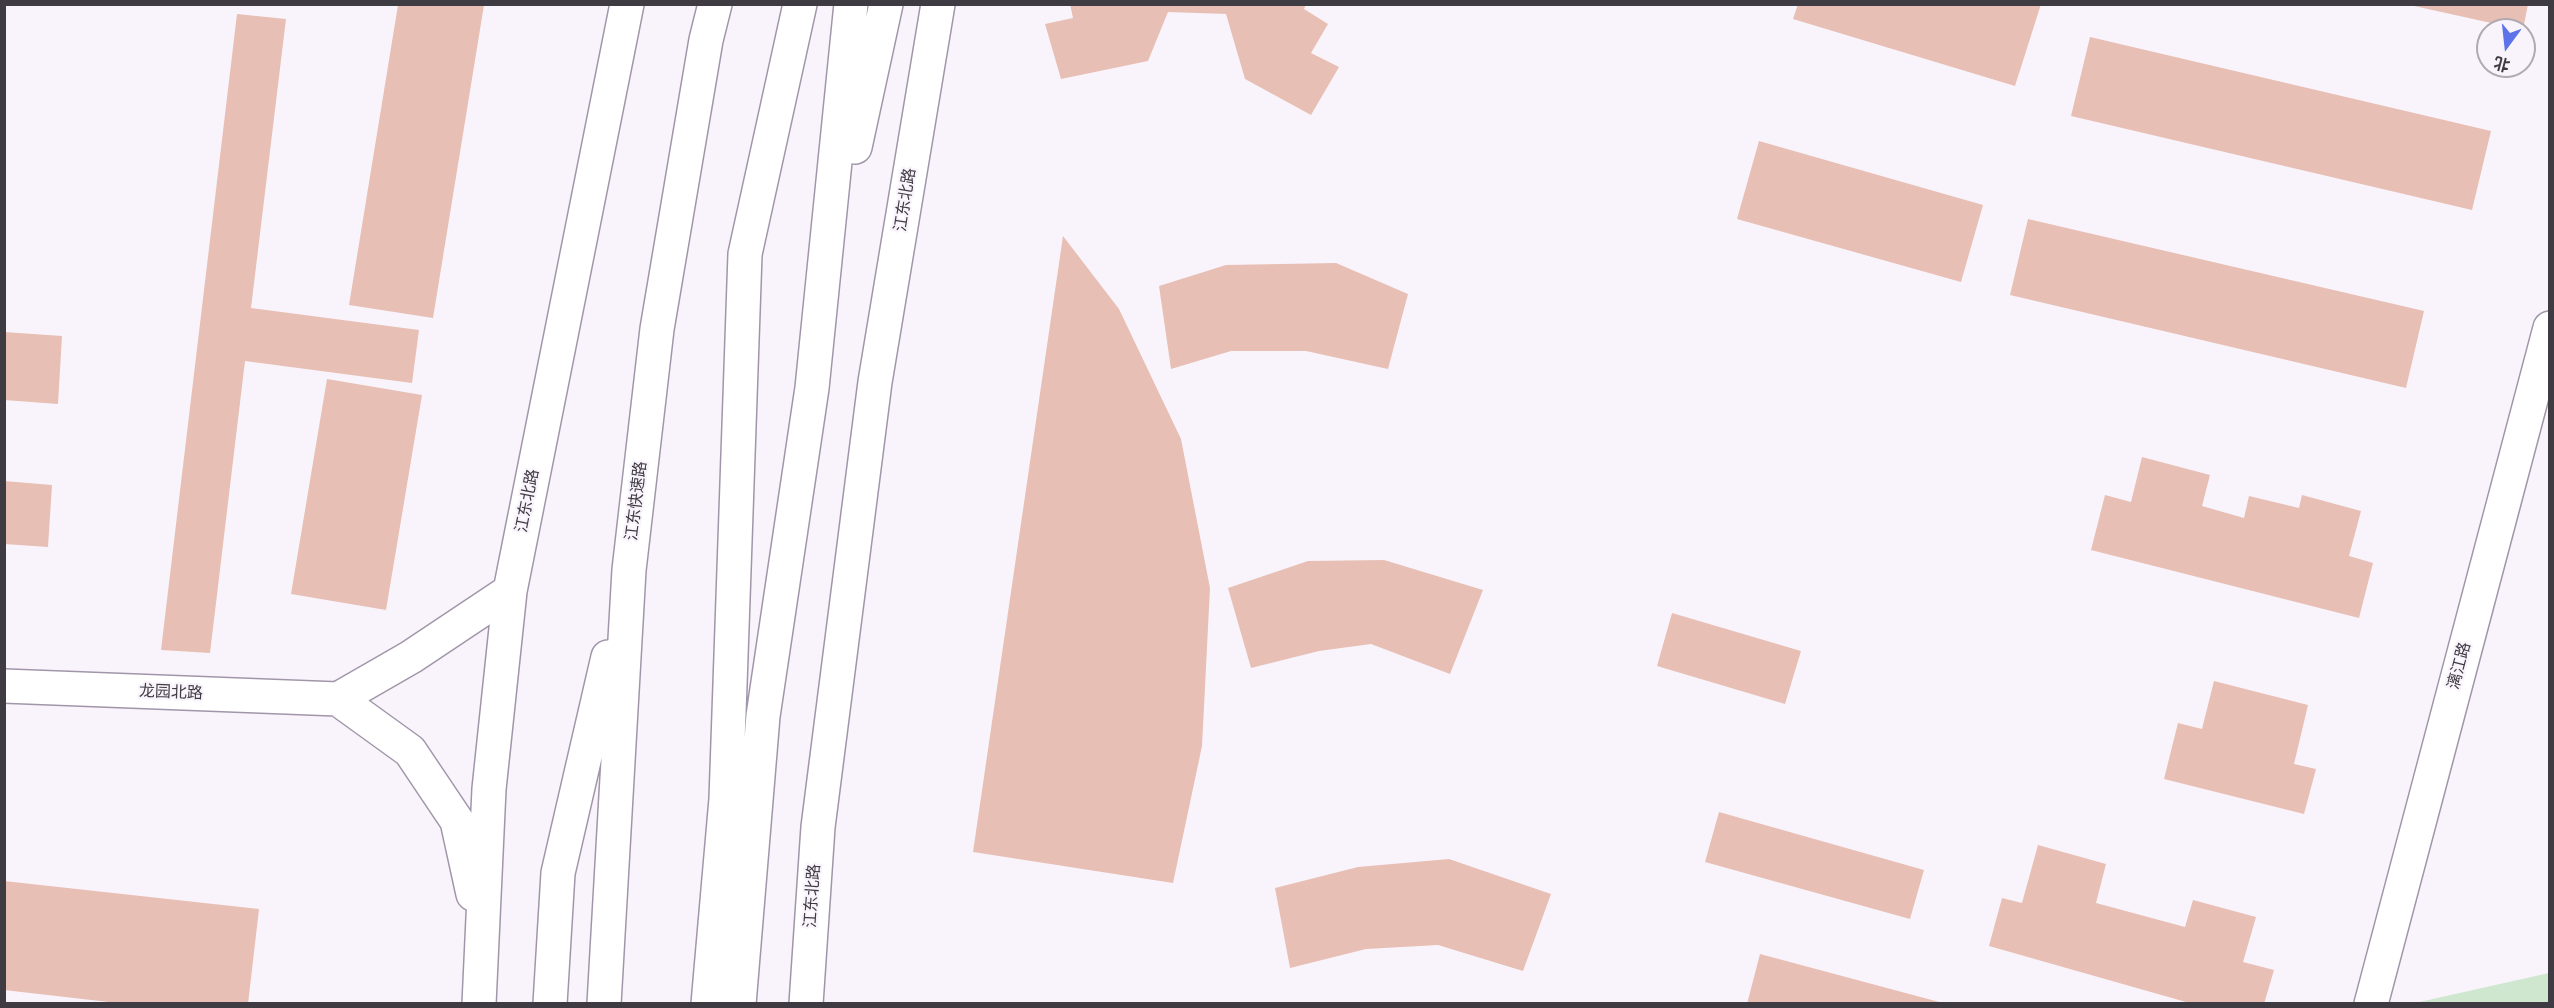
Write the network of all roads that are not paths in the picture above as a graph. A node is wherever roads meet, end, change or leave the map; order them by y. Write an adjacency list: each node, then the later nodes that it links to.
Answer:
1 (627, 4): 12 (main road, 江东北路)
2 (708, 4): 8 (main road)
3 (715, 4): 8 (main road, 江东快速路)
4 (800, 4): 19 (main road)
5 (851, 4): 10 (main road)
6 (886, 4): 10 (main road)
7 (938, 4): 21 (main road, 江东北路)
8 (706, 40): 11 (main road, 江东快速路)
9 (2550, 328): 22 (main road, 漓江路)
10 (812, 388): 20 (main road)
11 (629, 570): 17 (main road); 18 (main road, 江东快速路)
12 (510, 591): 14 (main road); 15 (main road, 江东北路)
13 (4, 686): 14 (main road, 龙园北路)
14 (338, 699): 15 (main road)
15 (483, 940): 16 (main road, 江东北路)
16 (479, 1004)
17 (550, 1004)
18 (604, 1004)
19 (708, 1004)
20 (739, 1004)
21 (806, 1004)
22 (2371, 1004)

